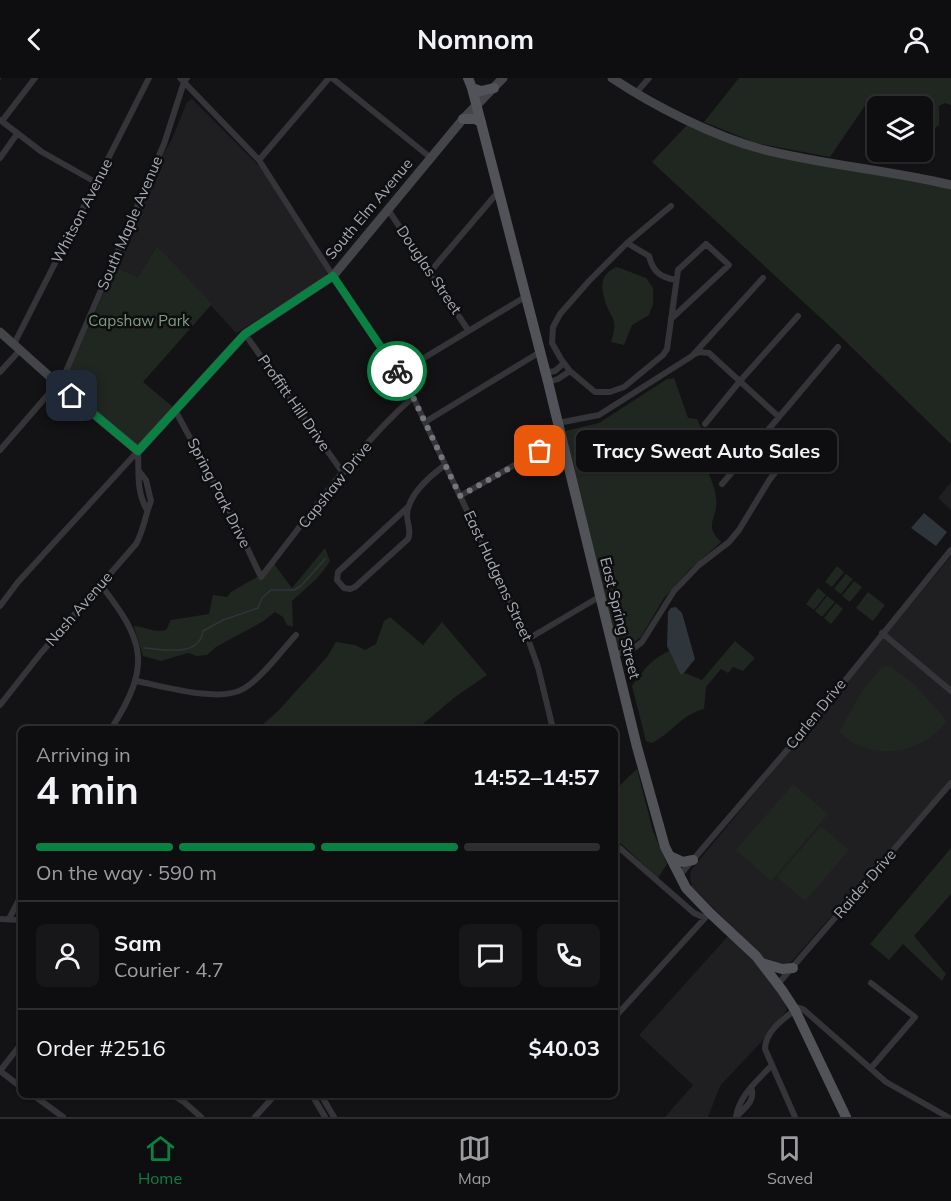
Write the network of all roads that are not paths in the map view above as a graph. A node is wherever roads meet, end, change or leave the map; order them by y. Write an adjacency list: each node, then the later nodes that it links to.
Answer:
1 (35, 78): 13 (street)
2 (149, 78): 19 (street, Whitson Avenue)
3 (331, 78): 17 (street); 18 (street)
4 (503, 78): 9 (street, South Elm Avenue)
5 (612, 78): 10 (street)
6 (649, 78): 10 (street)
7 (184, 79): 18 (street, East Hudgens Street); 45 (street, South Maple Avenue)
8 (470, 82): 9 (main road); 11 (main road, East Spring Street)
9 (494, 88): 11 (street, South Elm Avenue)
10 (636, 93): 20 (street)
11 (477, 105): 12 (street, South Elm Avenue); 14 (main road, East Spring Street)
12 (463, 119): 14 (main road); 17 (street, South Elm Avenue)
13 (1, 121): 15 (street)
14 (481, 122): 21 (main road, East Spring Street)
15 (17, 134): 16 (street); 19 (street)
16 (0, 158)
17 (430, 158): 23 (street, South Elm Avenue)
18 (259, 160): 26 (street, East Hudgens Street)
19 (97, 183): 36 (street, Whitson Avenue)
20 (951, 185)
21 (498, 192): 25 (street); 29 (main road, East Spring Street)
22 (671, 206): 24 (street)
23 (388, 211): 25 (street, Douglas Street); 26 (street, South Elm Avenue)
24 (627, 243): 28 (street); 39 (street)
25 (430, 272): 32 (street, Douglas Street)
26 (333, 276): 34 (street, South Elm Avenue); 42 (street, East Hudgens Street)
27 (763, 278): 38 (street)
28 (676, 279): 31 (street); 31 (street)
29 (525, 297): 32 (street); 37 (main road, East Spring Street)
30 (798, 316): 44 (street)
31 (671, 319): 40 (street)
32 (468, 330): 42 (street)
33 (0, 332): 36 (street)
34 (245, 334): 47 (street, South Elm Avenue); 57 (street, Proffitt Hill Drive)
35 (838, 346): 48 (street)
36 (17, 347): 41 (street, Whitson Avenue); 45 (street)
37 (540, 352): 43 (main road, East Spring Street); 49 (street)
38 (692, 356): 44 (street); 50 (street)
39 (564, 363): 40 (street); 43 (street)
40 (570, 371): 43 (street)
41 (0, 372)
42 (399, 373): 46 (street, East Hudgens Street)
43 (547, 377): 50 (main road, East Spring Street)
44 (740, 381): 48 (street); 51 (street)
45 (58, 384): 54 (street, South Maple Avenue); 55 (street)
46 (413, 397): 49 (street, East Hudgens Street); 57 (street, Capshaw Drive)
47 (175, 410): 55 (street, South Elm Avenue); 62 (street, Spring Park Drive)
48 (779, 417): 58 (street)
49 (425, 422): 56 (street, East Hudgens Street)
50 (557, 423): 52 (main road, East Spring Street)
51 (705, 424)
52 (560, 439): 59 (street); 64 (main road, East Spring Street)
53 (795, 448): 69 (street)
54 (0, 450)
55 (138, 451): 63 (street, Nash Avenue); 65 (street, South Elm Avenue)
56 (445, 465): 59 (street, East Hudgens Street); 60 (street)
57 (343, 473): 62 (street, Capshaw Drive)
58 (722, 484)
59 (460, 496): 68 (street, East Hudgens Street)
60 (409, 507): 60 (street)
61 (951, 550): 66 (street, Carlen Drive)
62 (261, 577)
63 (100, 584): 70 (street); 72 (street, Nash Avenue)
64 (599, 597): 68 (street); 69 (main road, East Spring Street)
65 (0, 606)
66 (882, 633): 71 (street); 78 (street, Carlen Drive)
67 (296, 635): 70 (street)
68 (528, 639): 74 (street, East Hudgens Street)
69 (614, 655): 77 (main road, East Spring Street)
70 (136, 681): 73 (street)
71 (951, 691)
72 (0, 705)
73 (113, 726)
74 (552, 726)
75 (951, 783): 86 (street, Raider Drive)
76 (618, 847): 81 (street)
77 (669, 856): 78 (main road); 79 (main road, East Spring Street)
78 (693, 860): 79 (street, Carlen Drive)
79 (679, 877): 81 (main road, East Spring Street)
80 (18, 902): 83 (street)
81 (707, 916): 85 (main road, East Spring Street); 90 (street)
82 (0, 919): 83 (street)
83 (9, 919): 84 (street)
84 (18, 920)
85 (762, 963): 86 (main road); 88 (main road, East Spring Street)
86 (793, 968): 88 (street, Raider Drive)
87 (871, 983): 93 (street)
88 (778, 984): 89 (main road, East Spring Street)
89 (794, 1008): 92 (street); 93 (street); 108 (main road, East Spring Street)
90 (618, 1014)
91 (18, 1048): 94 (street)
92 (771, 1066): 106 (street); 107 (street)
93 (871, 1068): 109 (street)
94 (0, 1071): 95 (street)
95 (18, 1085)
96 (37, 1098): 101 (street)
97 (177, 1098): 102 (street)
98 (271, 1098): 103 (street)
99 (314, 1098): 104 (street)
100 (323, 1098): 105 (street)
101 (63, 1117)
102 (201, 1117)
103 (255, 1117)
104 (325, 1117)
105 (334, 1117)
106 (736, 1117)
107 (795, 1117)
108 (846, 1117)
109 (948, 1117)

